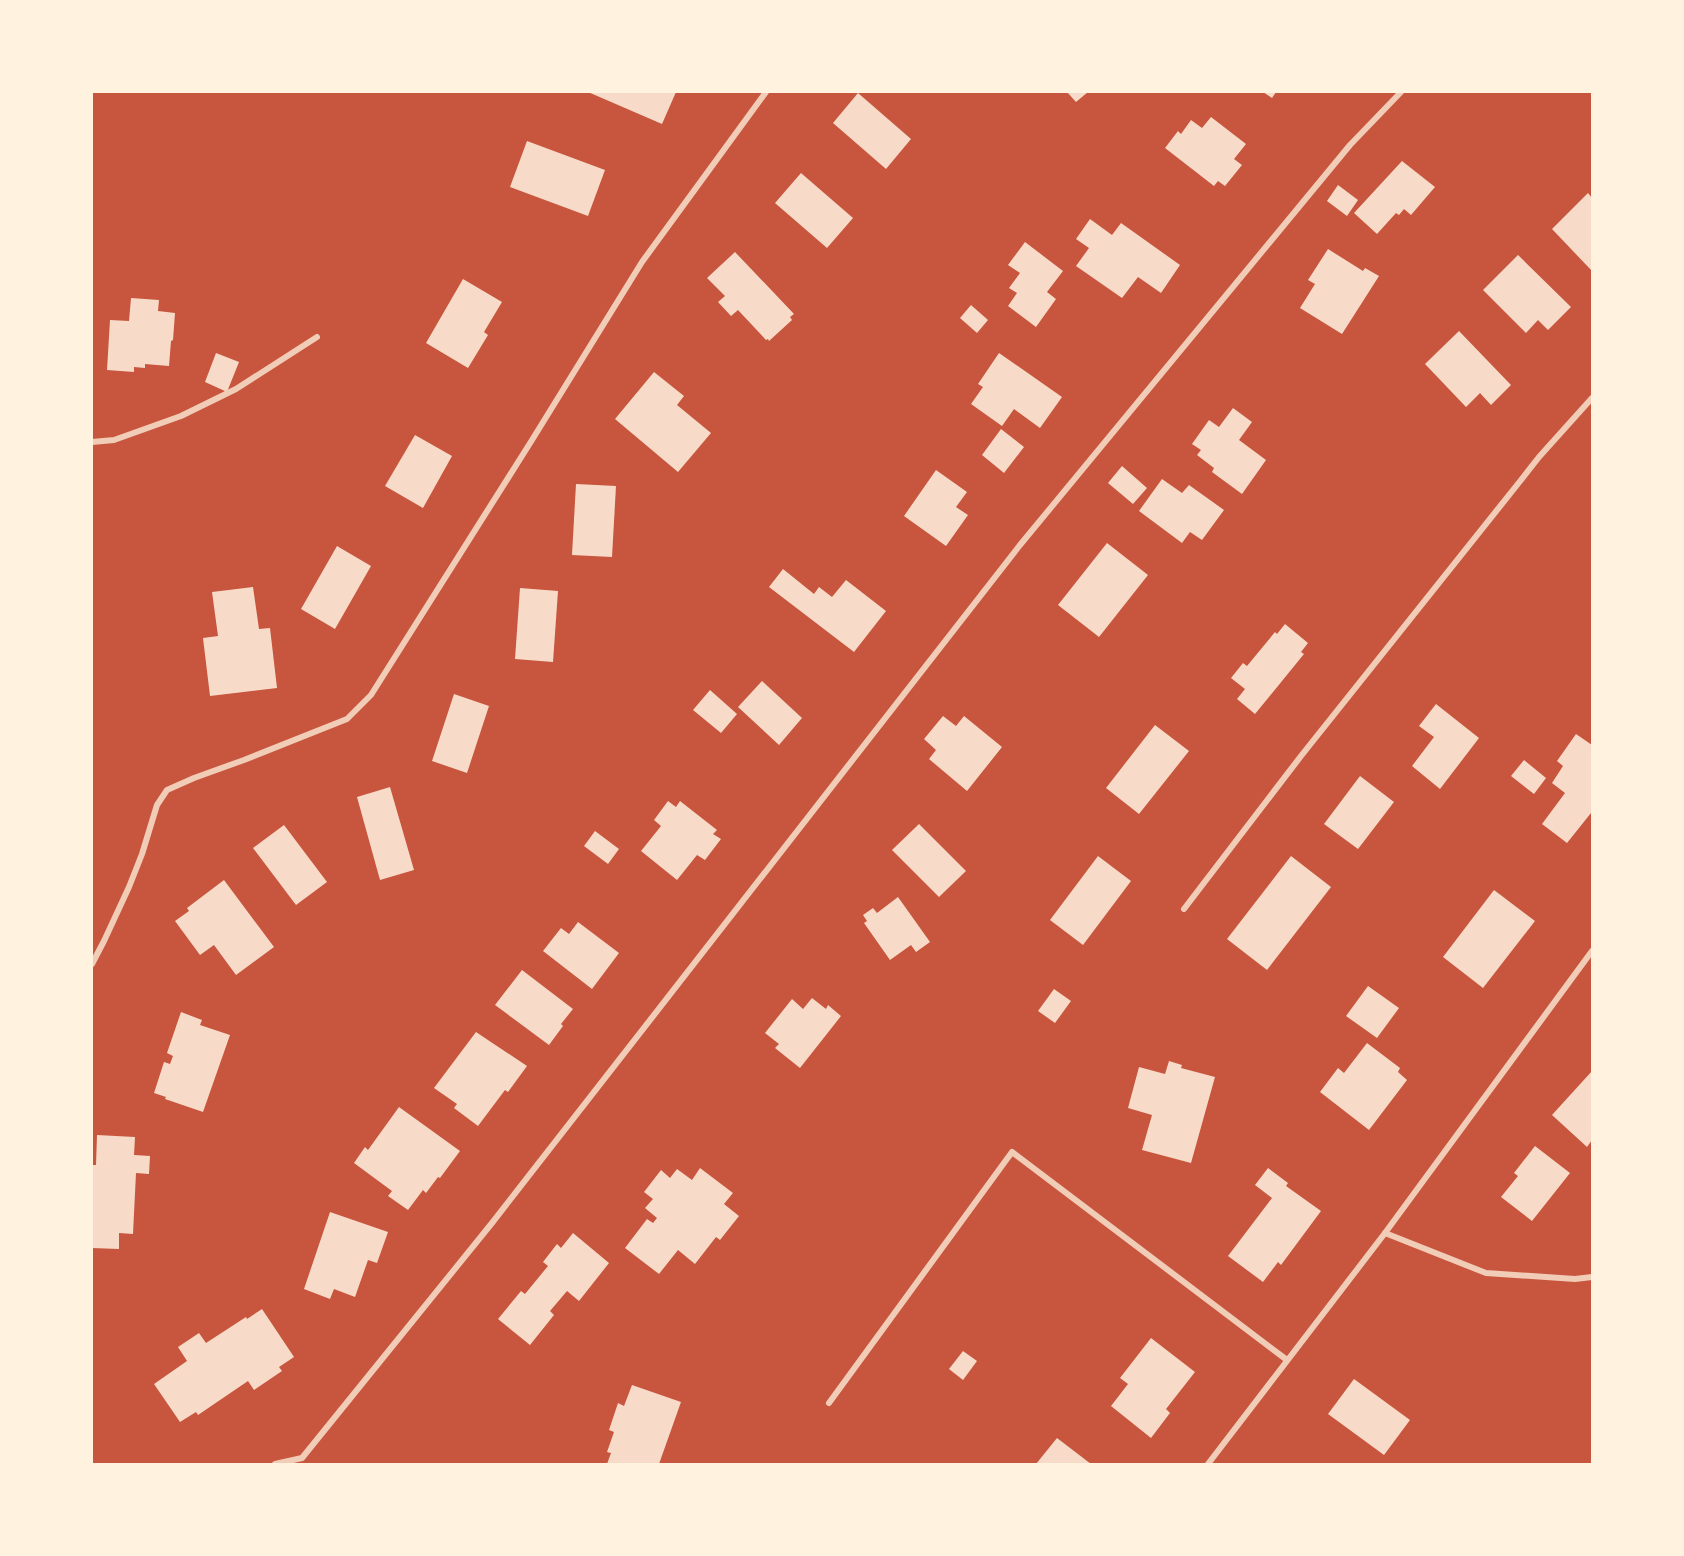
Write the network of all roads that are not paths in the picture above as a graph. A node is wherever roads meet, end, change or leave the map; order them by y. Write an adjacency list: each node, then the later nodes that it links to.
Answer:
1 (766, 92): 8 (street)
2 (1401, 92): 13 (street)
3 (317, 337): 5 (street)
4 (1593, 398): 6 (street)
5 (92, 442)
6 (1184, 909)
7 (1593, 951): 9 (street)
8 (92, 964)
9 (1385, 1233): 10 (street); 11 (street)
10 (1593, 1277)
11 (1287, 1360): 12 (street); 14 (street)
12 (829, 1403)
13 (275, 1464)
14 (1208, 1464)

